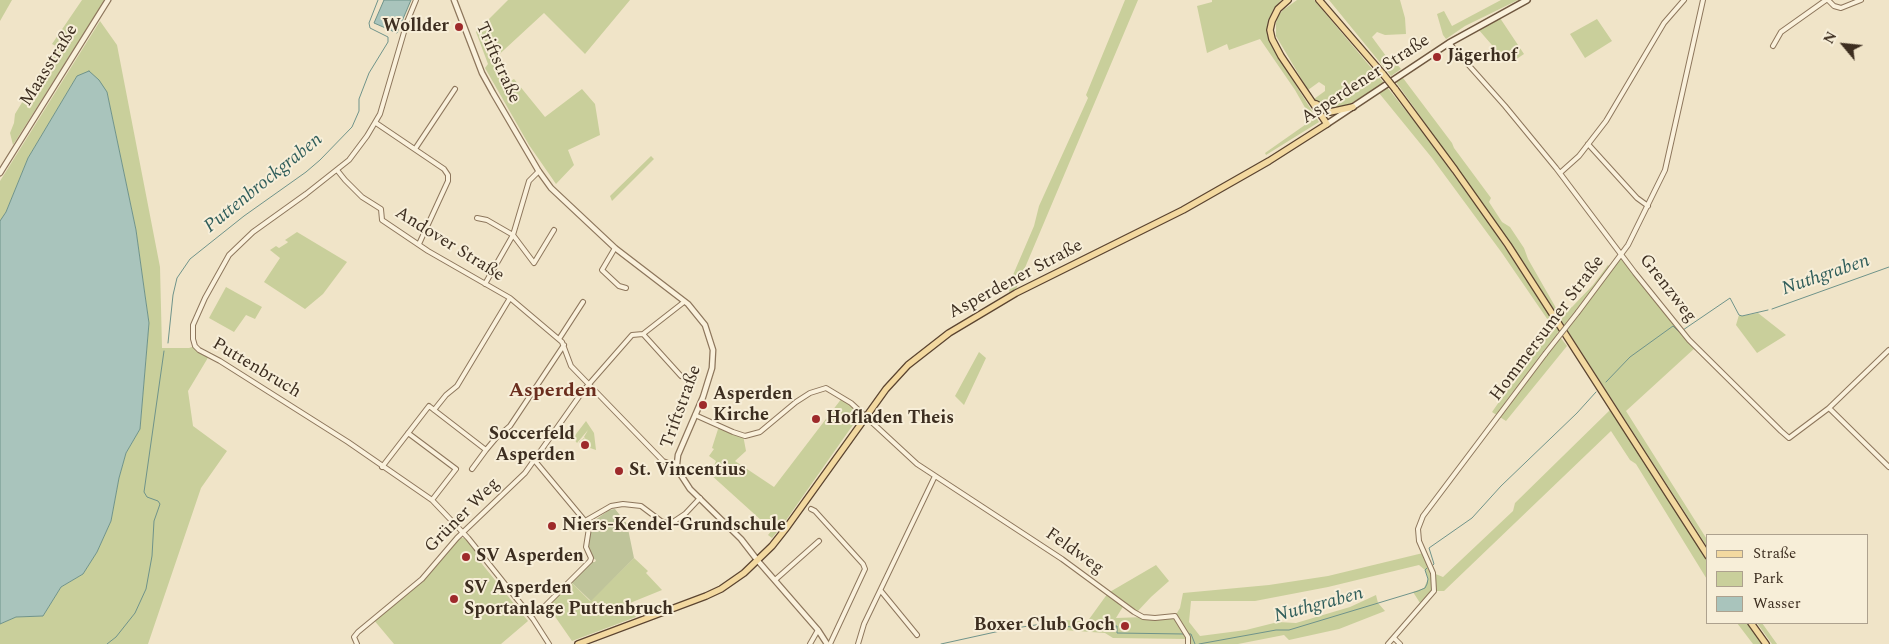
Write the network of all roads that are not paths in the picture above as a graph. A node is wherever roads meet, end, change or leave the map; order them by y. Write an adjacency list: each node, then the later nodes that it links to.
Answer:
1 (108, 0): 22 (street, Maasstraße)
2 (416, 0): 16 (street, Puttenbruch)
3 (454, 0): 21 (street, Triftstraße)
4 (1288, 0): 14 (main road)
5 (1319, 0): 60 (main road, bridge)
6 (1528, 0): 11 (main road, Asperdener Straße)
7 (1684, 0): 18 (street)
8 (1703, 0): 24 (street, Hommersumer Straße)
9 (1827, 0): 10 (street); 12 (street)
10 (1861, 0)
11 (1450, 43): 15 (main road, Asperdener Straße); 23 (street, Grenzweg)
12 (1773, 46)
13 (455, 89): 19 (street)
14 (1312, 102): 15 (main road); 17 (main road)
15 (1353, 107): 17 (main road, Asperdener Straße)
16 (376, 124): 19 (street); 20 (street, Puttenbruch)
17 (1327, 124): 45 (main road, Asperdener Straße)
18 (1588, 144): 23 (street); 24 (street)
19 (414, 149): 28 (street)
20 (338, 170): 28 (street, Andover Straße); 50 (street, Puttenbruch)
21 (539, 171): 27 (street); 29 (street, Triftstraße)
22 (0, 173)
23 (1560, 173): 30 (street, Grenzweg)
24 (1648, 206): 30 (street, Hommersumer Straße)
25 (477, 218): 27 (street)
26 (554, 230): 27 (street)
27 (513, 235): 31 (street)
28 (419, 244): 31 (street, Andover Straße)
29 (615, 248): 32 (street); 35 (street, Triftstraße)
30 (1622, 254): 42 (street, Grenzweg); 68 (street, Hommersumer Straße, bridge)
31 (485, 284): 33 (street, Andover Straße)
32 (626, 288)
33 (510, 298): 37 (street, Andover Straße); 43 (street, Andover Straße)
34 (583, 302): 37 (street)
35 (684, 302): 36 (street, Grüner Weg); 44 (street, Triftstraße)
36 (643, 334): 40 (street); 41 (street, Grüner Weg)
37 (559, 339): 38 (street, Andover Straße)
38 (564, 345): 41 (street, Andover Straße); 47 (street)
39 (1889, 350): 42 (street)
40 (681, 376)
41 (590, 384): 48 (street, Grüner Weg); 49 (street, Andover Straße)
42 (1829, 408): 51 (street)
43 (434, 410): 46 (street, Andover Straße); 47 (street)
44 (695, 415): 45 (street, Feldweg); 49 (street, Triftstraße)
45 (866, 416): 53 (street, Feldweg); 61 (main road, Asperdener Straße)
46 (408, 433): 50 (street); 55 (street)
47 (486, 450): 52 (street)
48 (535, 461): 57 (street); 58 (street, Grüner Weg)
49 (677, 464): 54 (street, Triftstraße)
50 (382, 467): 55 (street, Puttenbruch)
51 (1889, 467)
52 (472, 468)
53 (935, 476): 63 (street); 75 (street, Feldweg)
54 (700, 498): 57 (street); 61 (street, Triftstraße)
55 (432, 500): 58 (street, Puttenbruch)
56 (811, 509): 73 (street)
57 (588, 520): 64 (street)
58 (463, 532): 64 (street, Puttenbruch); 69 (street, Grüner Weg)
59 (819, 541): 62 (street)
60 (1706, 553)
61 (758, 562): 62 (street, Triftstraße); 71 (main road, Asperdener Straße)
62 (775, 580): 66 (street, Triftstraße)
63 (881, 591): 67 (street); 74 (street)
64 (530, 615): 70 (street, Puttenbruch)
65 (1752, 624): 78 (main road)
66 (818, 630): 72 (street); 73 (street, Triftstraße)
67 (917, 635)
68 (1394, 638): 76 (street, Hommersumer Straße); 77 (street)
69 (357, 644)
70 (549, 644)
71 (578, 644)
72 (810, 644)
73 (829, 644)
74 (858, 644)
75 (1188, 644)
76 (1388, 644)
77 (1400, 644)
78 (1766, 644)

